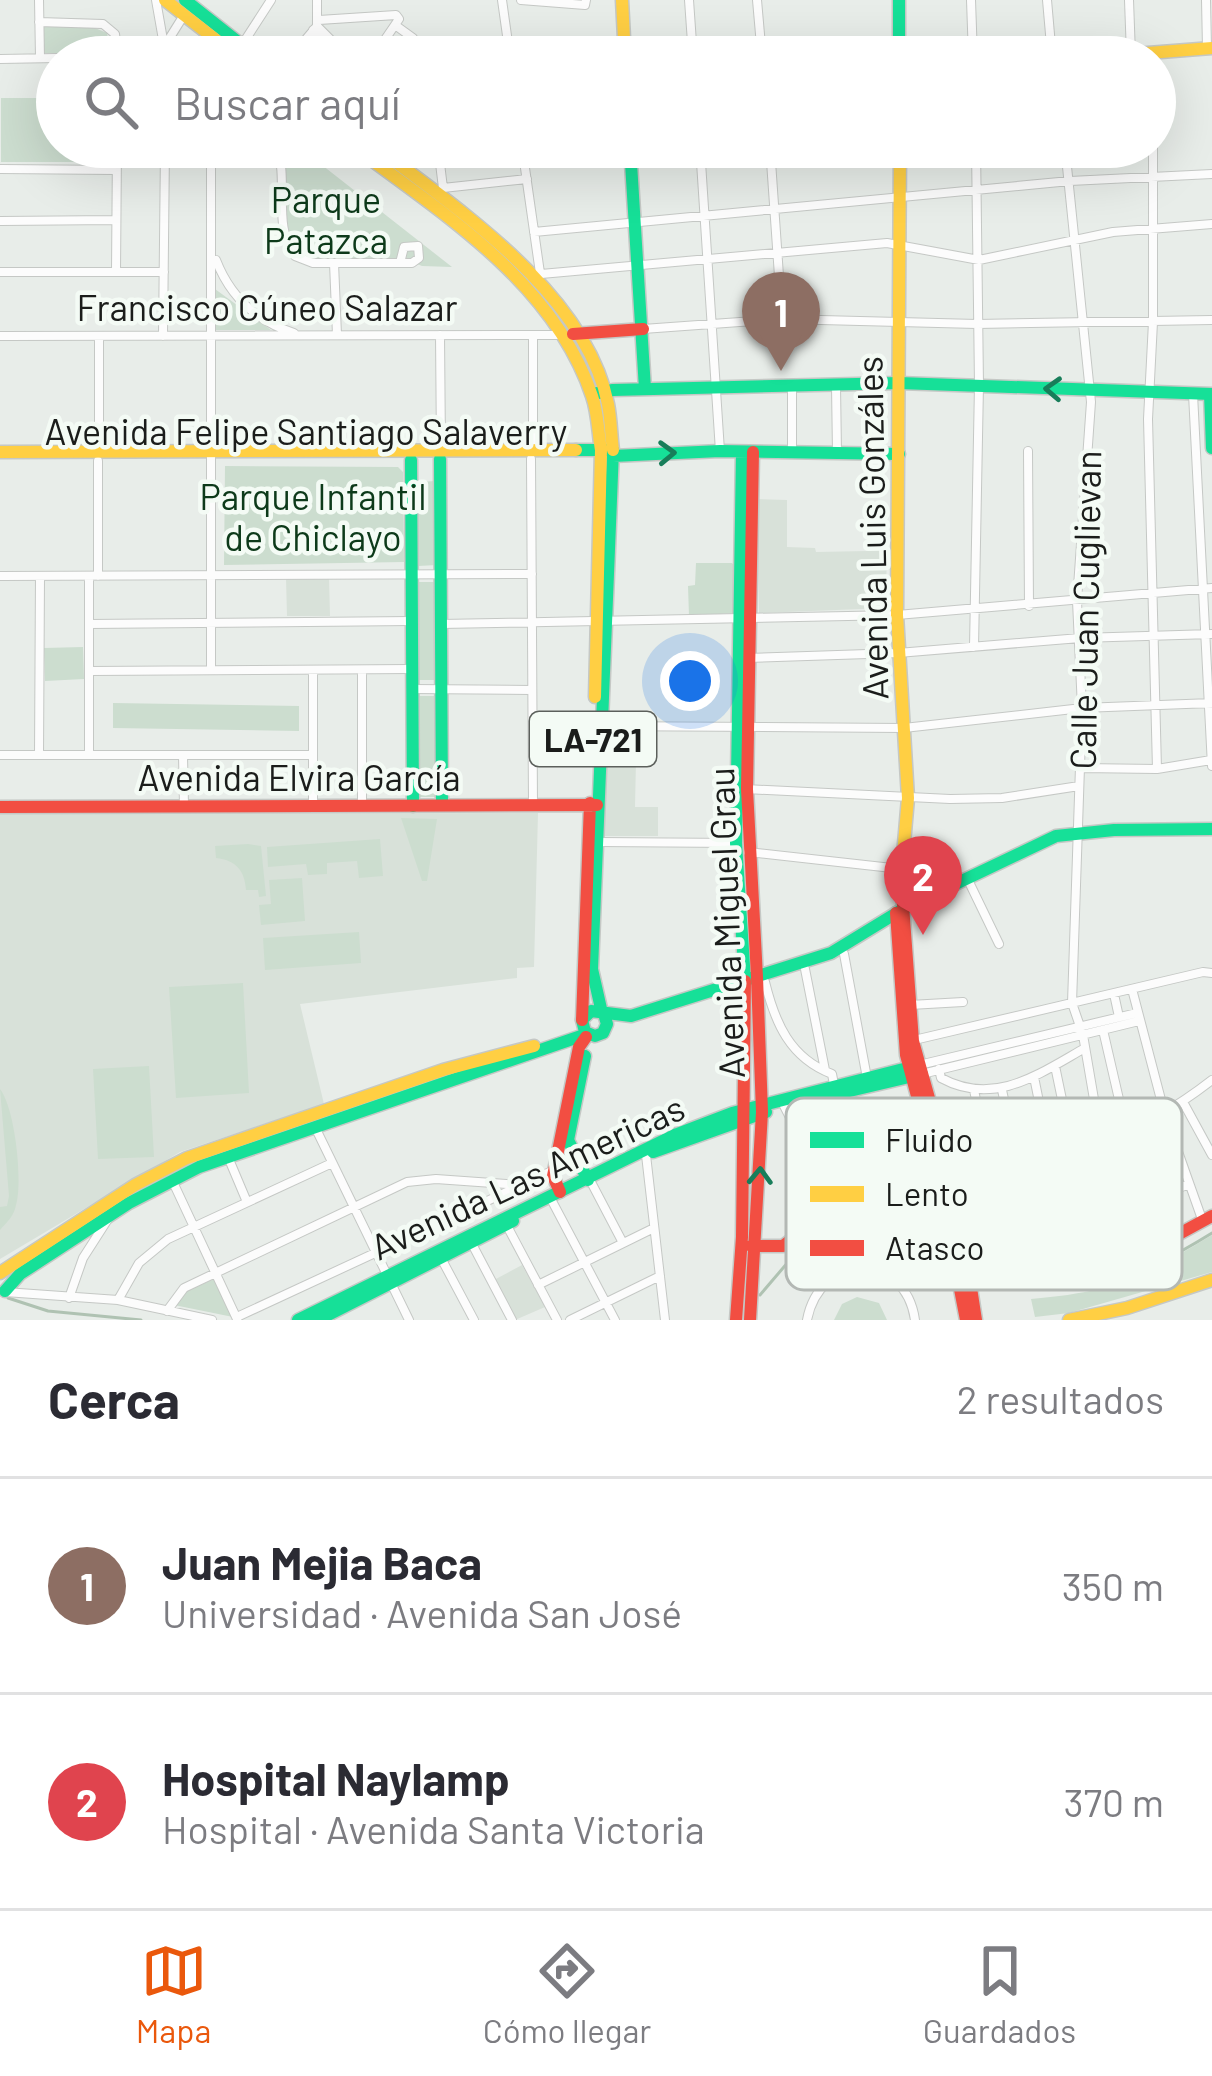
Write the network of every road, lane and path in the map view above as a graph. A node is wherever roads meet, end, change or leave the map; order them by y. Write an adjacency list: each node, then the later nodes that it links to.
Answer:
1 (39, 0): 18 (street)
2 (160, 0): 17 (main road); 23 (street)
3 (260, 0): 15 (street)
4 (317, 0): 20 (street)
5 (502, 0): 32 (street)
6 (521, 0): 16 (street)
7 (622, 0): 33 (main road)
8 (688, 0): 34 (street)
9 (757, 0): 35 (street)
10 (899, 0): 36 (main road)
11 (971, 0): 37 (street)
12 (1047, 0): 38 (street)
13 (1129, 0): 39 (street)
14 (1206, 0): 40 (street)
15 (270, 3): 27 (street)
16 (585, 3)
17 (184, 8): 24 (street); 25 (main road); 26 (main road)
18 (39, 22): 21 (street); 22 (street)
19 (398, 22): 20 (street); 30 (street); 31 (street)
20 (316, 25): 28 (street); 29 (street)
21 (39, 36)
22 (115, 36)
23 (164, 36)
24 (172, 36)
25 (211, 36)
26 (218, 36)
27 (250, 36)
28 (307, 36)
29 (326, 36)
30 (388, 36)
31 (411, 36)
32 (507, 36)
33 (624, 36)
34 (691, 36)
35 (760, 36)
36 (898, 36)
37 (972, 36)
38 (1050, 36)
39 (1130, 36)
40 (1210, 48): 41 (main road)
41 (1176, 53)
42 (0, 58): 43 (street)
43 (36, 58)
44 (165, 168): 86 (street)
45 (212, 168): 77 (street)
46 (282, 168): 82 (street)
47 (381, 168): 87 (main road)
48 (407, 168): 65 (main road)
49 (438, 168): 65 (street)
50 (525, 168): 62 (street)
51 (631, 168): 71 (main road)
52 (701, 168): 68 (street)
53 (773, 168): 67 (street)
54 (900, 168): 66 (main road, Avenida Luis Gonzáles)
55 (977, 168): 64 (street)
56 (1068, 168): 63 (street, Calle Juan Cuglievan)
57 (1153, 168): 61 (street)
58 (0, 169): 59 (street)
59 (116, 170): 70 (street)
60 (1212, 174): 61 (street)
61 (1153, 178): 63 (street); 73 (street)
62 (527, 179): 65 (street); 74 (street)
63 (1070, 181): 64 (street); 75 (street, Calle Juan Cuglievan)
64 (978, 189): 66 (street); 80 (street)
65 (440, 191): 87 (main road)
66 (900, 198): 67 (street); 76 (main road, Avenida Luis Gonzáles)
67 (774, 210): 68 (street); 78 (street)
68 (705, 215): 71 (street); 79 (street)
69 (0, 220): 70 (street)
70 (116, 220): 85 (street)
71 (635, 222): 74 (street); 83 (main road)
72 (1212, 224): 73 (street)
73 (1152, 228): 75 (street); 93 (street)
74 (534, 232): 87 (street)
75 (1076, 238): 80 (street); 92 (street, Calle Juan Cuglievan)
76 (899, 243): 78 (street); 80 (street); 90 (main road, Avenida Luis Gonzáles)
77 (213, 250): 103 (street); 104 (street)
78 (777, 252): 79 (street); 89 (street)
79 (708, 258): 83 (street); 94 (street)
80 (979, 260): 95 (street)
81 (400, 262): 82 (street)
82 (334, 263): 99 (street)
83 (639, 264): 87 (street); 96 (main road)
84 (0, 272): 85 (street)
85 (116, 272): 86 (street)
86 (164, 272): 102 (street)
87 (530, 277): 88 (main road); 98 (main road)
88 (547, 314): 97 (street); 98 (main road)
89 (782, 320): 90 (street); 94 (street)
90 (899, 320): 95 (street); 106 (main road, Avenida Luis Gonzáles)
91 (1212, 320): 93 (street)
92 (1084, 321): 93 (street); 95 (street); 112 (street, Calle Juan Cuglievan)
93 (1153, 322): 114 (street)
94 (711, 324): 96 (street); 109 (street)
95 (977, 324): 107 (street)
96 (643, 329): 98 (main road); 111 (main road)
97 (533, 334): 98 (street, Francisco Cúneo Salazar); 100 (street, Francisco Cúneo Salazar); 127 (street)
98 (571, 334): 113 (main road, LA-721)
99 (337, 335): 100 (street, Francisco Cúneo Salazar); 104 (street, Francisco Cúneo Salazar)
100 (440, 335): 126 (street)
101 (99, 336): 102 (street, Francisco Cúneo Salazar); 105 (street, Francisco Cúneo Salazar); 129 (street)
102 (164, 336): 103 (street, Francisco Cúneo Salazar)
103 (213, 336): 104 (street, Francisco Cúneo Salazar); 130 (street)
104 (301, 336)
105 (0, 337)
106 (899, 383): 107 (main road); 108 (main road); 125 (main road, Avenida Luis Gonzáles)
107 (979, 385): 112 (main road, one-way to 107); 143 (street)
108 (836, 386): 110 (main road); 123 (street)
109 (716, 387): 110 (main road); 111 (main road); 120 (street)
110 (793, 387): 122 (street)
111 (645, 389): 113 (main road)
112 (1089, 390): 114 (main road); 141 (street, Calle Juan Cuglievan)
113 (599, 393): 124 (main road, LA-721)
114 (1150, 393): 115 (main road); 140 (street)
115 (1193, 394): 116 (main road); 118 (street)
116 (1211, 394): 117 (main road)
117 (1212, 448): 118 (street)
118 (1195, 449): 139 (street)
119 (1028, 451): 142 (street)
120 (721, 452): 121 (main road, Avenida Felipe Santiago Salaverry); 124 (main road, Avenida Felipe Santiago Salaverry, one-way to 120)
121 (748, 452): 122 (main road, Avenida Felipe Santiago Salaverry); 146 (main road, Avenida Miguel Grau)
122 (792, 452): 123 (main road, Avenida Felipe Santiago Salaverry)
123 (837, 453): 125 (main road, Avenida Felipe Santiago Salaverry)
124 (607, 454): 127 (main road, Avenida Felipe Santiago Salaverry); 147 (main road, LA-721)
125 (899, 454): 144 (main road, Avenida Luis Gonzáles)
126 (441, 455): 127 (main road, Avenida Felipe Santiago Salaverry); 130 (main road, Avenida Felipe Santiago Salaverry); 131 (main road, Avenida Felipe Santiago Salaverry); 133 (main road)
127 (532, 455): 134 (street)
128 (0, 456): 129 (main road, Avenida Felipe Santiago Salaverry)
129 (99, 456): 130 (main road, Avenida Felipe Santiago Salaverry); 138 (street)
130 (213, 456): 131 (main road, Avenida Felipe Santiago Salaverry); 135 (street)
131 (411, 460): 132 (main road)
132 (412, 574): 133 (street); 135 (street); 145 (main road)
133 (441, 574): 134 (street); 151 (main road)
134 (532, 574): 149 (street)
135 (212, 575): 138 (street); 148 (street)
136 (0, 576): 137 (street)
137 (40, 576): 138 (street); 174 (street)
138 (93, 576): 150 (street)
139 (1208, 588): 140 (street); 152 (street)
140 (1153, 594): 141 (street); 153 (street)
141 (1076, 601): 142 (street); 154 (street, Calle Juan Cuglievan)
142 (1029, 606): 143 (street)
143 (974, 610): 144 (street); 155 (street)
144 (897, 615): 146 (street); 156 (main road, Avenida Luis Gonzáles)
145 (412, 620): 148 (street); 158 (main road)
146 (746, 620): 147 (street); 157 (main road, Avenida Miguel Grau)
147 (603, 622): 149 (street); 169 (main road, LA-721)
148 (212, 623): 150 (street); 159 (street)
149 (532, 623): 151 (street); 165 (street)
150 (89, 624): 162 (street)
151 (441, 624): 164 (main road)
152 (1209, 635): 153 (street); 166 (street)
153 (1152, 636): 154 (street); 167 (street)
154 (1080, 638): 155 (street); 168 (street, Calle Juan Cuglievan)
155 (974, 647): 156 (street)
156 (898, 653): 157 (street); 171 (main road, Avenida Luis Gonzáles)
157 (746, 658): 170 (main road, Avenida Miguel Grau)
158 (412, 669): 161 (street); 163 (main road)
159 (211, 670): 160 (street); 162 (street)
160 (313, 670): 161 (street); 176 (street)
161 (362, 670): 187 (street)
162 (89, 671): 172 (street)
163 (412, 689): 164 (street); 188 (main road)
164 (442, 690): 165 (street); 189 (main road)
165 (532, 690): 183 (street)
166 (1210, 703): 167 (street); 177 (street)
167 (1153, 706): 168 (street); 179 (street)
168 (1082, 708): 171 (street); 178 (street, Calle Juan Cuglievan)
169 (598, 726): 170 (street); 184 (main road, LA-721)
170 (743, 728): 171 (street); 181 (main road, Avenida Miguel Grau)
171 (904, 728): 182 (main road, Avenida Luis Gonzáles)
172 (89, 754): 174 (street); 175 (street)
173 (0, 755): 174 (street)
174 (40, 755)
175 (183, 755): 176 (street); 185 (street)
176 (313, 755): 186 (street)
177 (1212, 762): 179 (street)
178 (1081, 768): 179 (street); 180 (street, Calle Juan Cuglievan)
179 (1157, 769)
180 (1079, 786): 182 (street); 192 (street, Calle Juan Cuglievan)
181 (741, 789): 182 (street); 194 (main road, Avenida Miguel Grau); 195 (main road, Avenida Miguel Grau)
182 (908, 798): 196 (main road, Avenida Luis Gonzáles)
183 (532, 805): 184 (main road, Avenida Elvira García); 189 (main road, Avenida Elvira García)
184 (595, 805): 193 (main road, LA-721); 214 (main road, LA-721)
185 (184, 806): 186 (main road, Avenida Elvira García); 190 (main road, Avenida Elvira García)
186 (313, 806): 187 (main road, Avenida Elvira García)
187 (362, 806): 188 (main road, Avenida Elvira García)
188 (413, 806): 189 (main road, Avenida Elvira García)
189 (442, 806)
190 (0, 807)
191 (1212, 832): 192 (main road)
192 (1076, 835): 197 (main road); 198 (main road); 208 (street, Calle Juan Cuglievan)
193 (598, 842): 194 (street); 204 (main road, LA-721)
194 (736, 843): 203 (main road, Avenida Miguel Grau)
195 (748, 852): 196 (street); 203 (main road, Avenida Miguel Grau)
196 (901, 869): 198 (main road, Avenida Luis Gonzáles)
197 (969, 882): 198 (main road); 199 (street)
198 (900, 914): 200 (main road); 203 (main road); 209 (main road, Avenida Luis Gonzáles)
199 (999, 944)
200 (844, 954): 201 (main road); 226 (street)
201 (805, 969): 203 (main road); 223 (street)
202 (1212, 973): 205 (street)
203 (754, 982): 211 (main road); 214 (main road); 223 (street); 244 (main road, Avenida Miguel Grau); 246 (main road, Avenida Miguel Grau)
204 (593, 988): 210 (main road, LA-721); 211 (main road)
205 (1132, 989): 206 (street); 213 (street)
206 (1114, 994): 208 (street); 212 (street)
207 (963, 1002): 209 (street)
208 (1072, 1003): 216 (street); 217 (street)
209 (906, 1005): 217 (main road, Avenida Luis Gonzáles)
210 (603, 1014): 211 (main road); 214 (main road, LA-721); 214 (main road)
211 (631, 1016)
212 (1120, 1017): 213 (street, Avenida Las Americas); 216 (street, Avenida Las Americas)
213 (1138, 1017): 215 (street, Avenida Las Americas); 240 (street)
214 (590, 1030): 218 (main road); 220 (main road); 247 (main road); 248 (main road)
215 (1103, 1030): 216 (street, Avenida Las Americas); 239 (street)
216 (1082, 1031): 219 (street); 222 (street, Avenida Las Americas); 224 (street, Avenida Las Americas)
217 (909, 1042): 224 (main road, Avenida Luis Gonzáles)
218 (559, 1045): 220 (main road); 247 (main road)
219 (1085, 1048): 221 (street); 238 (street)
220 (576, 1061): 248 (main road)
221 (1054, 1066): 225 (street); 237 (street)
222 (939, 1069): 224 (street, Avenida Las Americas); 229 (street)
223 (825, 1071): 228 (street)
224 (915, 1071): 226 (main road, Avenida Las Americas); 228 (main road, Avenida Las Americas); 232 (main road); 233 (main road)
225 (1034, 1076): 230 (street); 236 (street)
226 (867, 1079): 228 (main road, Avenida Las Americas)
227 (1212, 1080): 241 (street)
228 (836, 1090): 231 (main road, Avenida Las Americas)
229 (974, 1090): 230 (street); 234 (street)
230 (1002, 1090): 235 (street)
231 (806, 1098)
232 (920, 1098)
233 (923, 1098)
234 (976, 1098)
235 (1004, 1098)
236 (1038, 1098)
237 (1061, 1098)
238 (1092, 1098)
239 (1119, 1098)
240 (1160, 1098)
241 (1183, 1102): 250 (street)
242 (786, 1103): 243 (main road, Avenida Las Americas)
243 (783, 1104): 244 (main road, Avenida Las Americas); 245 (street)
244 (762, 1109): 246 (main road, Avenida Las Americas); 270 (main road, Avenida Miguel Grau, one-way to 244)
245 (786, 1110)
246 (745, 1113): 251 (main road, Avenida Las Americas); 255 (main road, Avenida Las Americas); 270 (main road, Avenida Miguel Grau)
247 (313, 1120): 249 (main road); 252 (street); 279 (main road)
248 (565, 1151): 255 (main road); 259 (main road)
249 (227, 1155): 254 (main road); 260 (street)
250 (1212, 1155)
251 (646, 1156): 255 (main road, Avenida Las Americas); 266 (street)
252 (332, 1163): 260 (street); 261 (street)
253 (1182, 1164): 256 (street)
254 (172, 1179): 262 (main road); 265 (street)
255 (588, 1180): 259 (main road, Avenida Las Americas); 268 (street)
256 (1189, 1184): 258 (street); 263 (street)
257 (520, 1185): 259 (street); 261 (street); 271 (street)
258 (1182, 1187)
259 (553, 1189): 264 (main road, Avenida Las Americas); 273 (street); 276 (main road, Avenida Las Americas)
260 (248, 1202): 265 (street)
261 (354, 1207): 271 (street); 274 (street)
262 (111, 1214): 279 (main road); 284 (street)
263 (1208, 1219)
264 (506, 1224): 267 (main road, Avenida Las Americas); 278 (street)
265 (194, 1227): 274 (street); 285 (street)
266 (654, 1228): 268 (street); 275 (street)
267 (472, 1242): 272 (main road, Avenida Las Americas); 295 (street)
268 (623, 1243): 273 (street)
269 (786, 1243): 270 (main road)
270 (749, 1245): 300 (main road, Avenida Miguel Grau); 301 (main road, Avenida Miguel Grau)
271 (376, 1252): 276 (street); 290 (street)
272 (441, 1258): 276 (main road, Avenida Las Americas); 294 (street)
273 (584, 1262): 278 (street); 286 (street)
274 (215, 1272): 287 (street); 290 (street)
275 (659, 1276): 286 (street); 299 (street)
276 (388, 1280): 289 (street); 292 (main road, Avenida Las Americas); 293 (main road, Avenida Las Americas)
277 (1212, 1280): 288 (main road)
278 (538, 1285): 296 (street)
279 (2, 1287): 284 (street)
280 (818, 1290): 302 (street)
281 (903, 1290): 303 (street)
282 (963, 1290): 304 (main road)
283 (968, 1290): 305 (main road)
284 (69, 1298): 285 (street)
285 (118, 1300): 287 (street)
286 (606, 1302): 297 (street); 298 (street)
287 (167, 1310): 291 (street)
288 (1128, 1314): 306 (main road)
289 (405, 1318)
290 (237, 1319)
291 (212, 1320)
292 (298, 1320)
293 (318, 1320)
294 (474, 1320)
295 (512, 1320)
296 (557, 1320)
297 (570, 1320)
298 (615, 1320)
299 (664, 1320)
300 (736, 1320)
301 (750, 1320)
302 (806, 1320)
303 (915, 1320)
304 (965, 1320)
305 (976, 1320)
306 (1075, 1320)

